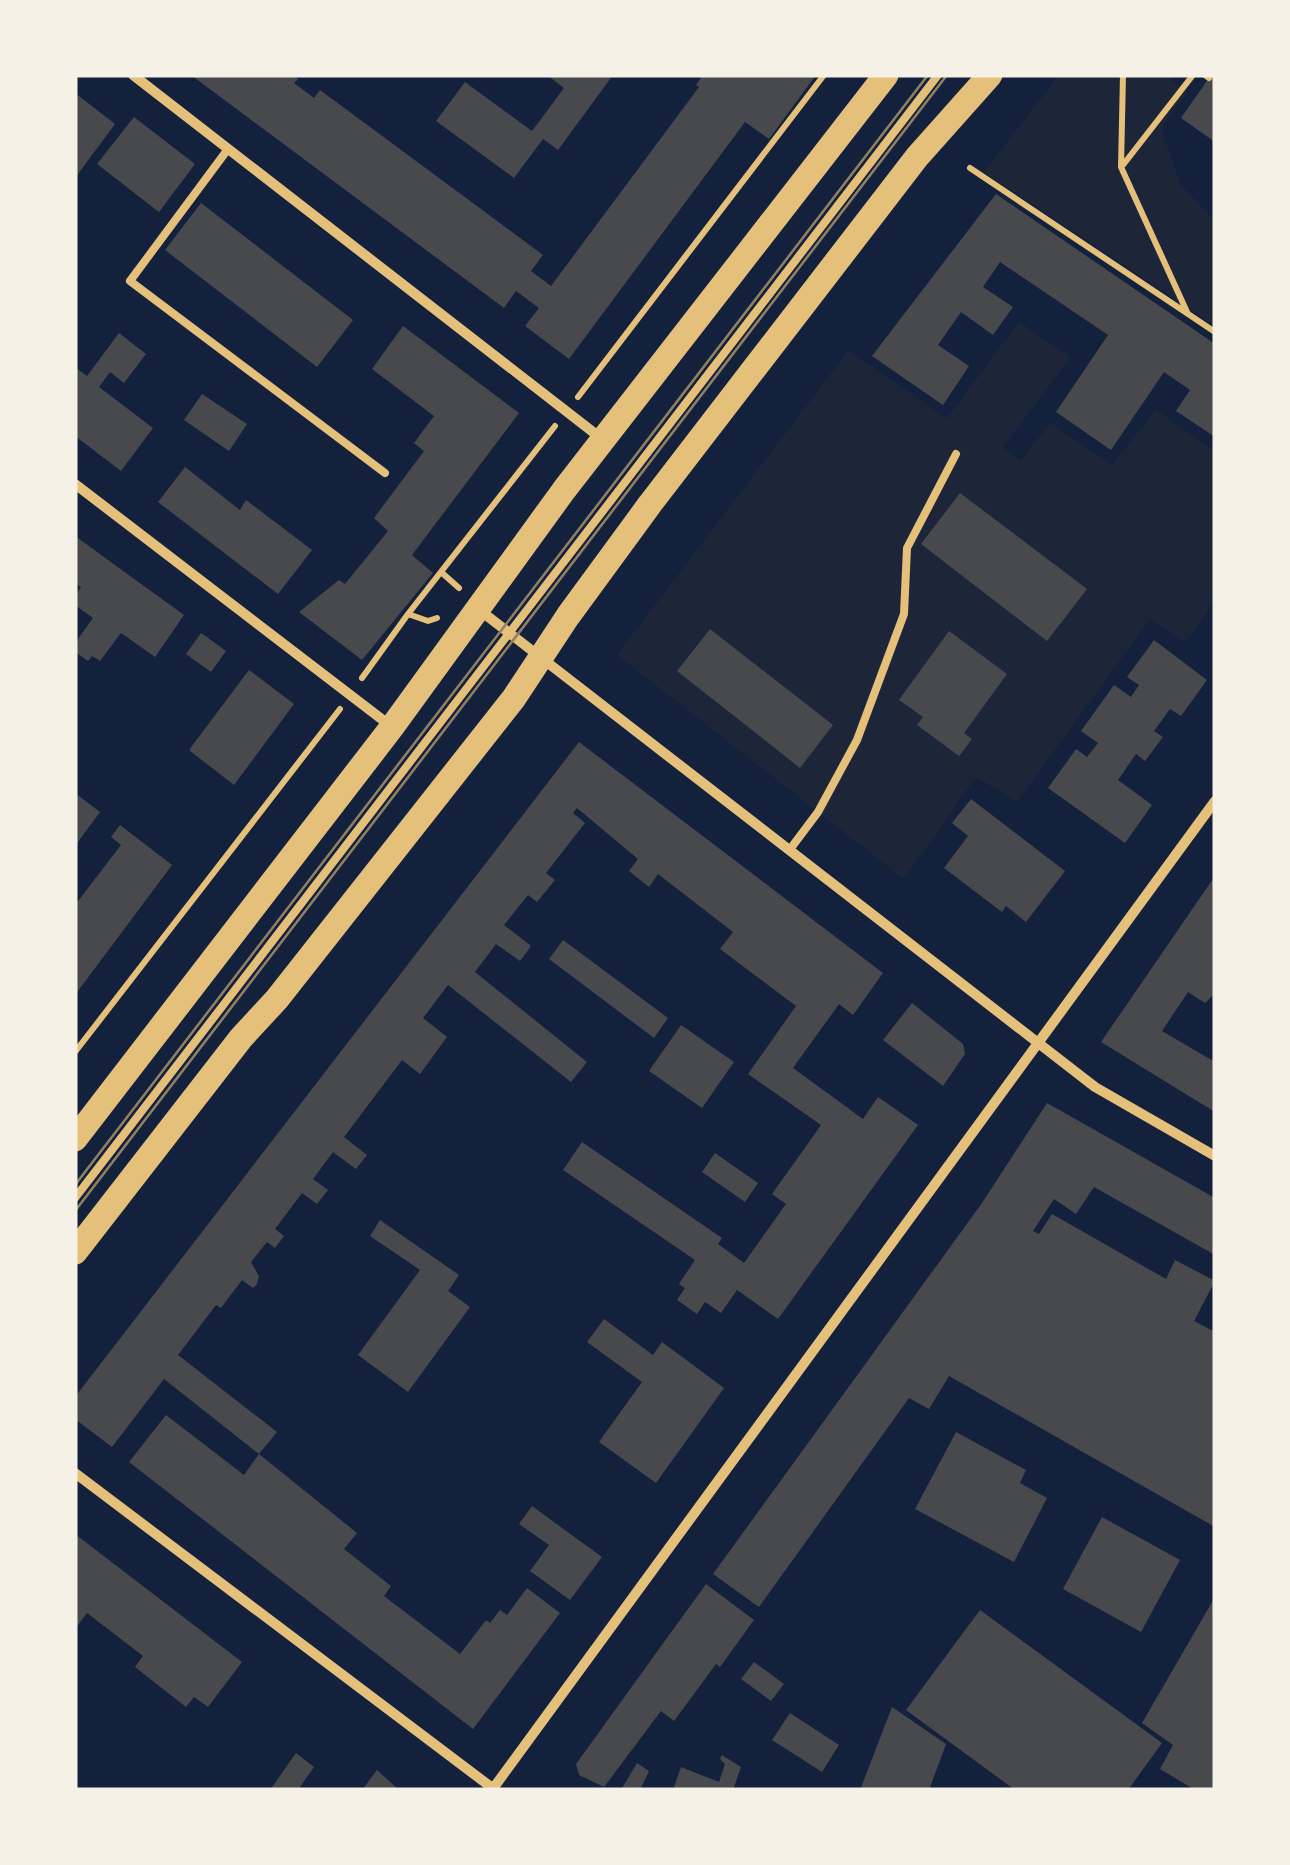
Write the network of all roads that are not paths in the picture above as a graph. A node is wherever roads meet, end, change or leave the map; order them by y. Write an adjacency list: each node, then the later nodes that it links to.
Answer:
1 (133, 75): 5 (street)
2 (886, 75): 6 (main road)
3 (938, 75): 11 (lane)
4 (990, 75): 12 (main road)
5 (228, 149): 6 (street); 8 (lane)
6 (602, 439): 10 (main road)
7 (956, 454): 15 (lane)
8 (385, 473)
9 (75, 484): 13 (street)
10 (477, 608): 11 (street); 13 (main road)
11 (509, 632): 12 (street); 19 (lane)
12 (541, 656): 15 (street); 20 (main road)
13 (392, 727): 17 (main road)
14 (1215, 801): 16 (street)
15 (791, 848): 16 (street)
16 (1039, 1043): 18 (street); 22 (street)
17 (75, 1139)
18 (1215, 1156)
19 (75, 1198)
20 (75, 1252)
21 (75, 1472): 22 (street)
22 (493, 1790)

